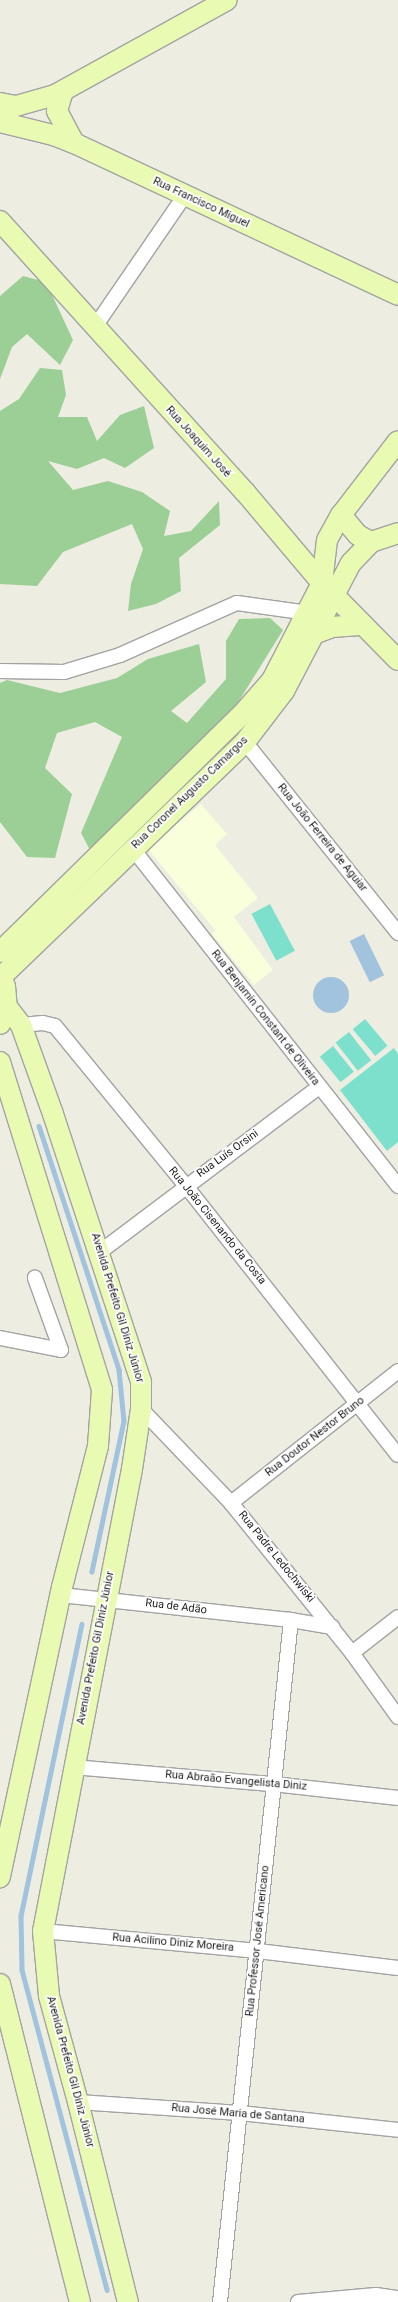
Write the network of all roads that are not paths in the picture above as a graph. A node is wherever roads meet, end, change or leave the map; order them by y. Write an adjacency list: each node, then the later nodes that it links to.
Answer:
1 (227, 0): 2 (street)
2 (63, 91): 3 (street); 4 (street)
3 (5, 118): 4 (street, Rua Francisco Miguel)
4 (74, 143): 5 (street, Rua Francisco Miguel)
5 (185, 195): 7 (street, Rua Francisco Miguel); 8 (street)
6 (0, 221): 8 (street, Rua Joaquim José)
7 (398, 295)
8 (94, 328): 13 (street, Rua Joaquim José)
9 (398, 442): 10 (street)
10 (341, 515): 12 (street); 13 (street)
11 (398, 533): 12 (street)
12 (371, 542): 13 (street, Rua Coronel Augusto Camargos)
13 (328, 590): 14 (street, Rua Coronel Augusto Camargos); 15 (street, Rua Joaquim José); 16 (street, Rua Coronel Augusto Camargos)
14 (308, 613): 18 (street); 22 (street, Rua Coronel Augusto Camargos)
15 (364, 625): 16 (street); 17 (street, Rua Joaquim José)
16 (314, 634): 19 (street, Rua Coronel Augusto Camargos)
17 (398, 660)
18 (0, 671)
19 (245, 742): 20 (street, Rua Coronel Augusto Camargos); 21 (street, Rua João Ferreira de Aguiar)
20 (133, 849): 23 (street, Rua Coronel Augusto Camargos); 27 (street, Rua Benjamin Constant de Oliveira)
21 (398, 933)
22 (0, 952)
23 (0, 978): 24 (street)
24 (4, 1015): 25 (street, Avenida Prefeito Gil Diniz Júnior)
25 (21, 1025): 28 (street, Rua João Cisenando da Costa); 30 (street, Avenida Prefeito Gil Diniz Júnior)
26 (0, 1062): 38 (street)
27 (319, 1087): 28 (street, Rua Luís Orsini); 29 (street, Rua Benjamin Constant de Oliveira)
28 (186, 1186): 30 (street, Rua Luís Orsini); 34 (street, Rua João Cisenando da Costa)
29 (398, 1186)
30 (100, 1252): 35 (street, Avenida Prefeito Gil Diniz Júnior)
31 (35, 1278): 32 (street)
32 (0, 1338)
33 (398, 1371): 34 (street, Rua Doutor Nestor Bruno)
34 (358, 1403): 36 (street, Rua João Cisenando da Costa); 37 (street, Rua Doutor Nestor Bruno)
35 (141, 1409): 37 (street, Rua Padre Ledochwiski); 39 (street, Avenida Prefeito Gil Diniz Júnior)
36 (398, 1454)
37 (231, 1503): 42 (street, Rua Padre Ledochwiski)
38 (61, 1595): 39 (street, Rua de Adão); 48 (street)
39 (106, 1599): 41 (street, Rua de Adão); 45 (street, Avenida Prefeito Gil Diniz Júnior)
40 (398, 1616): 43 (street)
41 (291, 1620): 42 (street); 46 (street, Rua Professor José Americano)
42 (332, 1627): 43 (street, Rua Padre Ledochwiski)
43 (352, 1653): 44 (street, Rua Padre Ledochwiski)
44 (398, 1717)
45 (73, 1767): 46 (street, Rua Abraão Evangelista Diniz); 49 (street, Avenida Prefeito Gil Diniz Júnior)
46 (273, 1784): 47 (street, Rua Abraão Evangelista Diniz); 50 (street, Rua Professor José Americano)
47 (398, 1798)
48 (0, 1877)
49 (42, 1931): 50 (street, Rua Acilino Diniz Moreira); 53 (street, Avenida Prefeito Gil Diniz Júnior)
50 (258, 1951): 51 (street, Rua Acilino Diniz Moreira); 54 (street, Rua Professor José Americano)
51 (398, 1968)
52 (0, 1984): 57 (street)
53 (78, 2102): 54 (street, Rua José Maria de Santana); 58 (street, Avenida Prefeito Gil Diniz Júnior)
54 (240, 2113): 55 (street, Rua José Maria de Santana); 59 (street, Rua Professor José Americano)
55 (398, 2130)
56 (398, 2298): 60 (street)
57 (80, 2302)
58 (128, 2302)
59 (220, 2302)
60 (298, 2302)

